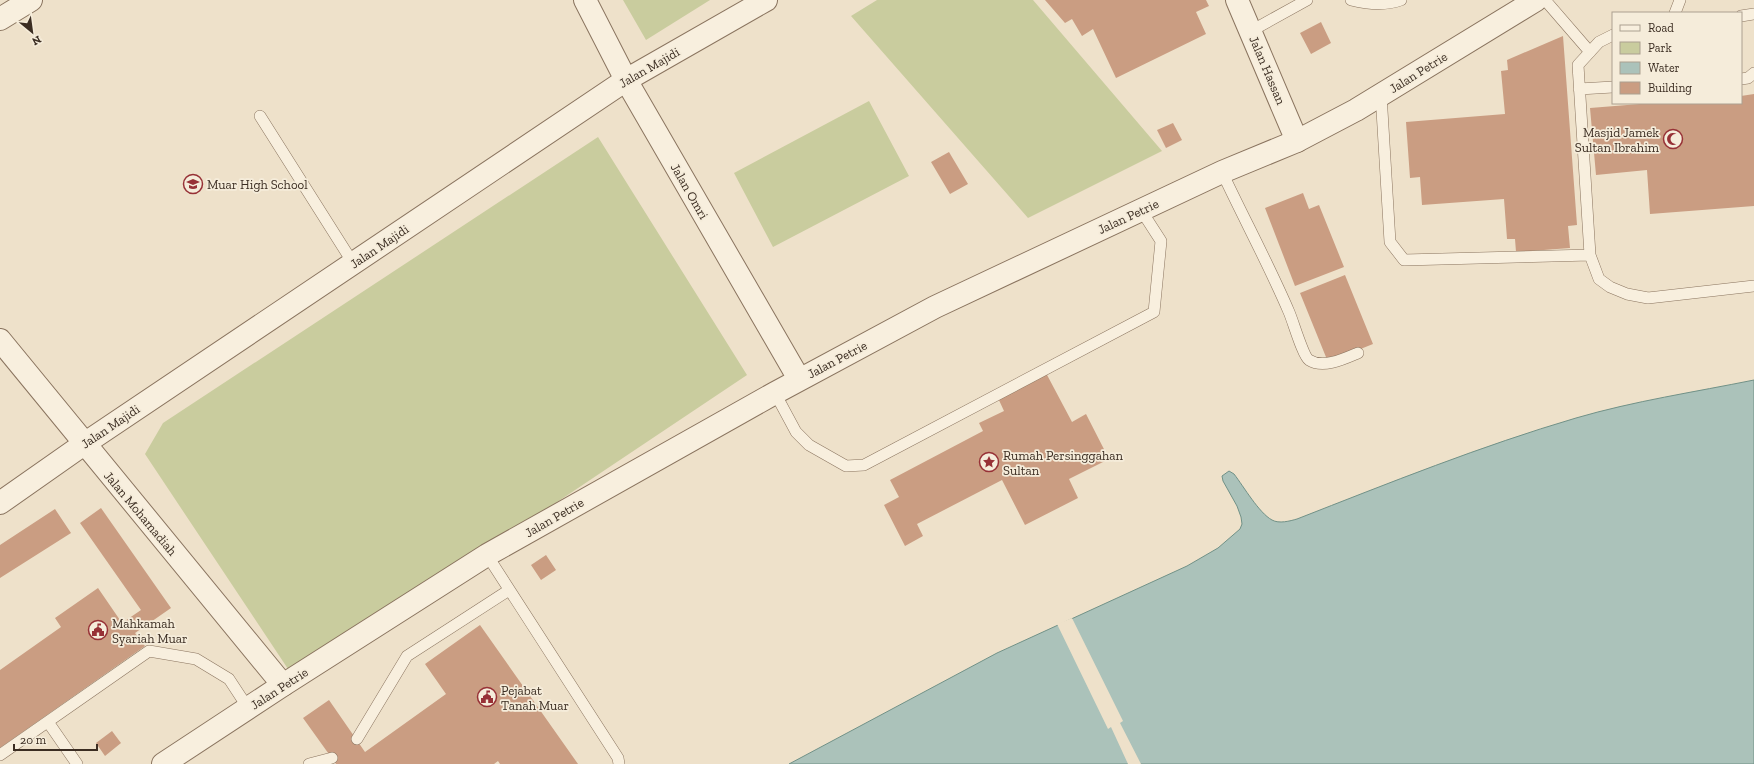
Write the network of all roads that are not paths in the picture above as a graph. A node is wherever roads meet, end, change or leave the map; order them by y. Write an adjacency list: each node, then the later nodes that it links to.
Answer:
1 (31, 0): 14 (street)
2 (585, 0): 20 (street, Jalan Omri)
3 (766, 0): 20 (street, Jalan Majidi)
4 (1237, 0): 15 (street, Jalan Hassan)
5 (1307, 0): 15 (lane)
6 (1351, 0): 7 (lane)
7 (1401, 0)
8 (1536, 0): 23 (street, Jalan Petrie)
9 (1545, 0): 17 (lane)
10 (1680, 0): 11 (lane)
11 (1675, 12)
12 (1754, 14): 13 (lane)
13 (1742, 16)
14 (0, 19)
15 (1251, 31): 25 (street, Jalan Hassan)
16 (1612, 35): 17 (lane)
17 (1590, 52): 22 (lane)
18 (1754, 73): 19 (lane)
19 (1742, 79)
20 (626, 80): 29 (street, Jalan Majidi); 33 (street, Jalan Omri)
21 (1612, 87): 22 (lane)
22 (1579, 89): 28 (lane)
23 (1381, 94): 25 (street, Jalan Petrie); 28 (lane)
24 (260, 116): 29 (lane)
25 (1297, 141): 26 (street, Jalan Petrie)
26 (1222, 172): 27 (street, Jalan Petrie); 32 (lane)
27 (1141, 210): 33 (street, Jalan Petrie); 34 (lane)
28 (1590, 255): 30 (lane)
29 (354, 263): 35 (street, Jalan Majidi)
30 (1754, 286)
31 (0, 340): 35 (street, Jalan Mohamadiah)
32 (1358, 353)
33 (799, 379): 34 (street, Jalan Petrie)
34 (774, 393): 37 (street, Jalan Petrie)
35 (84, 444): 36 (street, Jalan Majidi); 39 (street, Jalan Mohamadiah)
36 (0, 503)
37 (487, 555): 38 (lane); 39 (street, Jalan Petrie)
38 (509, 590): 42 (lane); 48 (lane)
39 (284, 685): 40 (street, Jalan Petrie)
40 (248, 708): 41 (lane); 46 (street, Jalan Petrie)
41 (48, 722): 43 (lane); 45 (lane)
42 (357, 739)
43 (0, 755)
44 (332, 758): 47 (lane)
45 (77, 764)
46 (163, 764)
47 (309, 764)
48 (619, 764)

